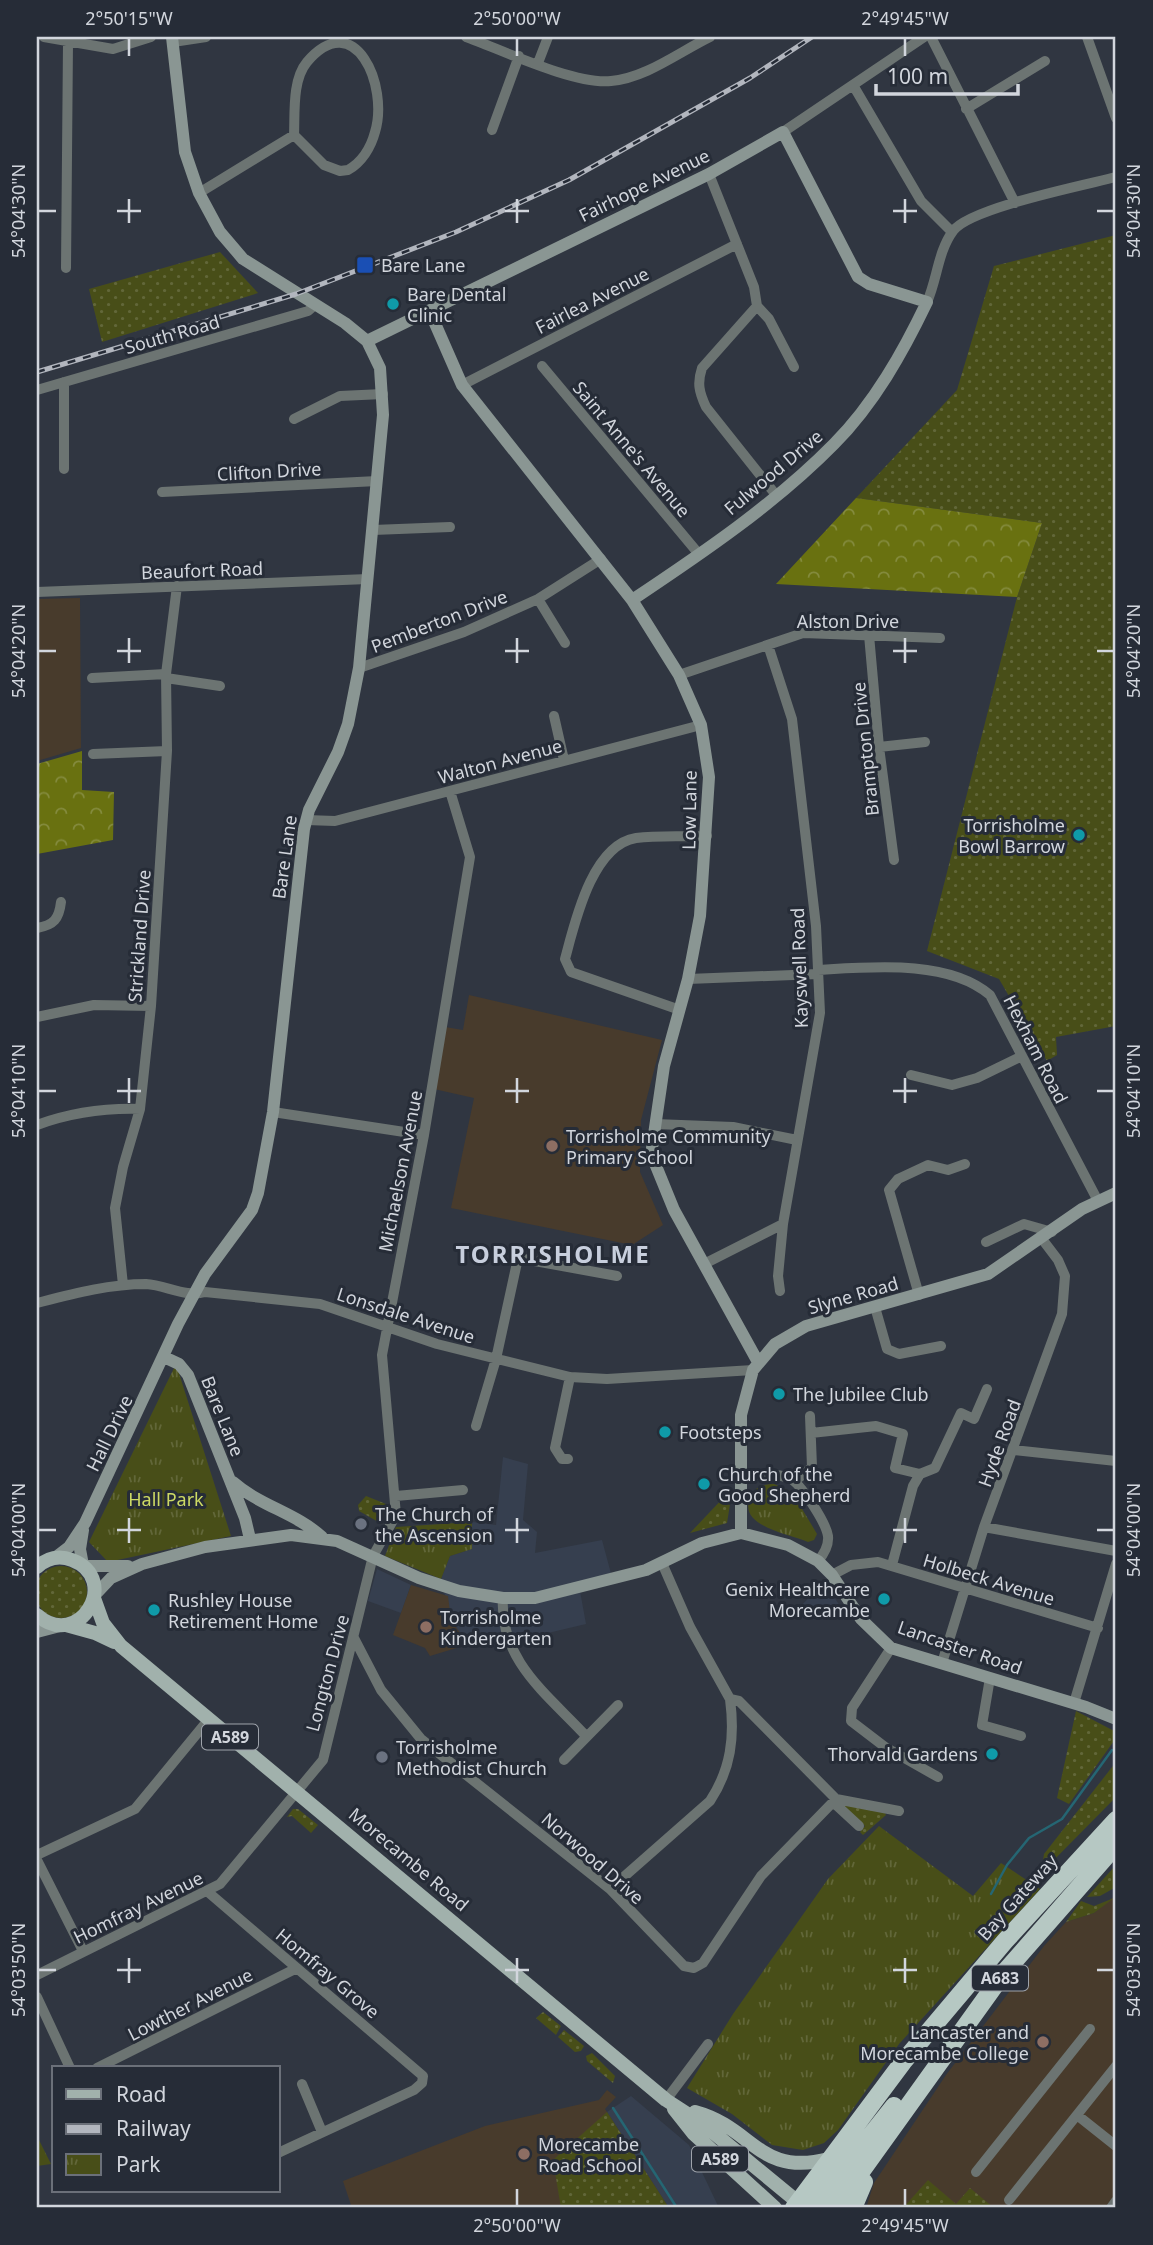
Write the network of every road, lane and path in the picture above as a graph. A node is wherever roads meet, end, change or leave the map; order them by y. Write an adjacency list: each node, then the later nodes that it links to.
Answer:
1 (44, 37): 12 (street)
2 (151, 37): 12 (street)
3 (206, 37): 10 (street)
4 (466, 37): 13 (street)
5 (548, 37): 15 (street)
6 (710, 37): 11 (street)
7 (923, 37): 16 (street, Fairhope Avenue)
8 (931, 37): 17 (street)
9 (1087, 37): 18 (street)
10 (172, 39): 24 (street)
11 (698, 40): 15 (street)
12 (68, 43): 28 (street)
13 (519, 56): 15 (street); 19 (street)
14 (1045, 61): 17 (street)
15 (538, 63)
16 (853, 85): 20 (street, Fairhope Avenue); 26 (street)
17 (966, 109): 25 (street)
18 (1116, 118)
19 (492, 130)
20 (783, 132): 22 (street, Fairhope Avenue); 29 (street)
21 (294, 135): 21 (street); 24 (street)
22 (709, 174): 27 (street); 32 (street, Fairhope Avenue)
23 (1116, 177): 25 (street)
24 (199, 192): 30 (street)
25 (1015, 203): 26 (street)
26 (952, 232): 29 (street, Fulwood Drive)
27 (737, 244): 31 (street); 37 (street, Fairlea Avenue)
28 (66, 268)
29 (927, 302): 44 (street, Fulwood Drive)
30 (315, 304): 33 (street); 36 (street, South Road)
31 (757, 306): 35 (street); 44 (street)
32 (430, 312): 33 (street, Fairhope Avenue); 37 (street, Low Lane)
33 (367, 341): 39 (street, Bare Lane)
34 (542, 366): 47 (street, Saint Anne's Avenue)
35 (794, 367)
36 (64, 382): 38 (street, South Road); 41 (street)
37 (462, 386): 48 (street, Low Lane)
38 (37, 390)
39 (383, 394): 40 (street); 42 (street, Bare Lane)
40 (294, 419)
41 (64, 469)
42 (377, 481): 43 (street, Clifton Drive); 46 (street, Bare Lane)
43 (162, 492)
44 (776, 495): 47 (street, Fulwood Drive)
45 (450, 527): 46 (street)
46 (373, 530): 49 (street, Bare Lane)
47 (698, 553): 53 (street, Fulwood Drive)
48 (601, 559): 52 (street, Pemberton Drive); 53 (street, Low Lane)
49 (368, 579): 50 (street, Beaufort Road); 58 (street, Bare Lane)
50 (177, 586): 51 (street, Beaufort Road); 60 (street, Strickland Drive)
51 (37, 592)
52 (538, 599): 56 (street); 58 (street, Pemberton Drive)
53 (632, 600): 59 (street, Low Lane)
54 (869, 635): 55 (street, Alston Drive); 57 (street, Alston Drive); 66 (street, Brampton Drive)
55 (940, 637)
56 (565, 643)
57 (768, 645): 59 (street, Alston Drive); 76 (street, Kayswell Road)
58 (359, 668): 71 (street, Bare Lane)
59 (679, 675): 64 (street, Low Lane)
60 (166, 676): 61 (street); 62 (street); 67 (street, Strickland Drive)
61 (92, 678)
62 (220, 686)
63 (554, 716): 69 (street)
64 (701, 725): 69 (street, Walton Avenue); 72 (street, Low Lane)
65 (925, 742): 66 (street)
66 (879, 747): 73 (street, Brampton Drive)
67 (167, 751): 68 (street); 78 (street, Strickland Drive)
68 (93, 754)
69 (565, 760): 70 (street, Walton Avenue)
70 (450, 791): 71 (street, Walton Avenue); 87 (street, Michaelson Avenue)
71 (306, 820): 84 (street, Bare Lane)
72 (707, 836): 77 (street, Low Lane); 79 (street)
73 (894, 860)
74 (61, 902): 75 (street)
75 (37, 928)
76 (818, 972): 77 (street, Hexham Road); 81 (street, Hexham Road); 88 (street, Kayswell Road)
77 (688, 979): 79 (street, Low Lane)
78 (150, 1006): 80 (street); 83 (street, Strickland Drive)
79 (680, 1010): 85 (street, Low Lane)
80 (37, 1017)
81 (1022, 1056): 82 (street); 91 (street, Hexham Road)
82 (911, 1075)
83 (140, 1109): 86 (street); 97 (street, Strickland Drive)
84 (273, 1112): 87 (street); 99 (street, Bare Lane)
85 (655, 1124): 88 (street); 95 (street, Low Lane)
86 (37, 1125)
87 (424, 1135): 103 (street, Michaelson Avenue)
88 (797, 1140): 92 (street, Kayswell Road)
89 (965, 1164): 100 (street)
90 (1116, 1193): 91 (street, Slyne Road)
91 (1098, 1201): 93 (street, Slyne Road)
92 (783, 1224): 95 (street); 98 (street, Kayswell Road)
93 (1047, 1235): 94 (street); 100 (street, Slyne Road); 113 (street, Hyde Road)
94 (986, 1242)
95 (704, 1264): 107 (street, Low Lane)
96 (617, 1276): 106 (street)
97 (123, 1285): 99 (street, Lonsdale Avenue); 101 (street, Lonsdale Avenue)
98 (780, 1291)
99 (194, 1295): 103 (street, Lonsdale Avenue); 105 (street, Bare Lane)
100 (919, 1295): 102 (street, Slyne Road)
101 (37, 1303)
102 (875, 1307): 104 (street); 107 (street, Slyne Road)
103 (386, 1326): 106 (street, Lonsdale Avenue); 121 (street, Michaelson Avenue)
104 (941, 1346)
105 (164, 1357): 118 (street, Bare Lane); 122 (street, Hall Drive)
106 (496, 1359): 108 (street, Lonsdale Avenue); 111 (street)
107 (756, 1366): 108 (street, Lonsdale Avenue); 117 (street)
108 (570, 1377): 114 (street)
109 (987, 1389): 116 (street)
110 (810, 1416): 112 (street)
111 (476, 1426)
112 (811, 1433): 116 (street); 119 (street)
113 (1014, 1450): 115 (street); 123 (street, Hyde Road)
114 (568, 1459)
115 (1116, 1461)
116 (920, 1474): 134 (street)
117 (740, 1476): 119 (street); 124 (street)
118 (230, 1479): 125 (street, Bare Lane); 126 (street, Bare Lane)
119 (795, 1481): 130 (street)
120 (463, 1490): 121 (street)
121 (396, 1496): 128 (street, Michaelson Avenue)
122 (85, 1523): 129 (street, Hall Drive); 135 (street, Hall Drive)
123 (984, 1527): 127 (street); 138 (street, Hyde Road)
124 (741, 1533): 130 (street, Lancaster Road); 131 (street, Lancaster Road)
125 (322, 1537): 126 (street, Lancaster Road); 128 (street, Lancaster Road)
126 (250, 1539): 132 (street, Lancaster Road)
127 (1116, 1551)
128 (373, 1556): 140 (street, Lancaster Road); 145 (street, Longton Drive)
129 (48, 1557): 135 (main road); 136 (main road)
130 (818, 1561): 137 (street, Lancaster Road)
131 (662, 1563): 140 (street, Lancaster Road); 150 (street)
132 (142, 1564): 135 (street, Lancaster Road); 139 (street, Lancaster Road)
133 (1116, 1564): 143 (street)
134 (892, 1565): 137 (street, Holbeck Avenue); 138 (street, Holbeck Avenue)
135 (83, 1566): 139 (main road, A589)
136 (37, 1567)
137 (832, 1574): 147 (street, Lancaster Road)
138 (965, 1588): 143 (street, Holbeck Avenue); 148 (street, Hyde Road)
139 (94, 1597): 142 (main road); 146 (main road, Morecambe Road / A589)
140 (503, 1598): 155 (street)
141 (37, 1615): 142 (main road, A589)
142 (65, 1625): 144 (street); 146 (main road, Morecambe Road / A589)
143 (1097, 1628): 151 (street)
144 (37, 1632)
145 (354, 1638): 159 (street, Longton Drive); 166 (street, Norwood Drive)
146 (121, 1646): 153 (main road, Morecambe Road / A589)
147 (891, 1648): 148 (street, Lancaster Road); 158 (street)
148 (942, 1663): 149 (street, Lancaster Road)
149 (990, 1678): 151 (street, Lancaster Road); 156 (street)
150 (730, 1699): 160 (street); 166 (street)
151 (1074, 1703): 154 (street, Lancaster Road)
152 (618, 1705): 155 (street)
153 (209, 1719): 159 (main road, Morecambe Road / A589); 165 (street)
154 (1116, 1719)
155 (586, 1736): 157 (street)
156 (1021, 1736)
157 (564, 1760)
158 (938, 1777)
159 (297, 1791): 167 (street, Homfray Avenue); 179 (main road, Morecambe Road / A589)
160 (834, 1801): 161 (street); 163 (street); 166 (street, Norwood Drive)
161 (899, 1811)
162 (1116, 1820): 185 (highway, Bay Gateway / A683)
163 (859, 1826)
164 (1116, 1845): 173 (highway, A683)
165 (37, 1858): 168 (street)
166 (610, 1889)
167 (208, 1892): 168 (street, Homfray Avenue); 169 (street, Homfray Grove)
168 (83, 1951): 170 (street, Homfray Avenue)
169 (297, 1968): 176 (street, Lowther Avenue); 182 (street, Homfray Grove)
170 (37, 1975)
171 (37, 1997): 175 (street)
172 (1090, 2029): 186 (street)
173 (959, 2034): 181 (highway, A683); 189 (highway)
174 (708, 2044): 179 (street)
175 (69, 2066)
176 (101, 2066)
177 (1116, 2066): 180 (street)
178 (302, 2084): 182 (street)
179 (672, 2104): 185 (main road); 189 (main road, Morecambe Road / A589); 190 (main road, Morecambe Road / A589)
180 (1077, 2115): 183 (street); 187 (street)
181 (897, 2121): 191 (highway, A683); 192 (highway)
182 (322, 2132): 184 (street)
183 (1116, 2146)
184 (280, 2152)
185 (829, 2159): 189 (highway, Bay Gateway / A683)
186 (976, 2172)
187 (1009, 2200)
188 (1116, 2200): 193 (street)
189 (803, 2207)
190 (775, 2208)
191 (835, 2208)
192 (853, 2208)
193 (1111, 2208)

